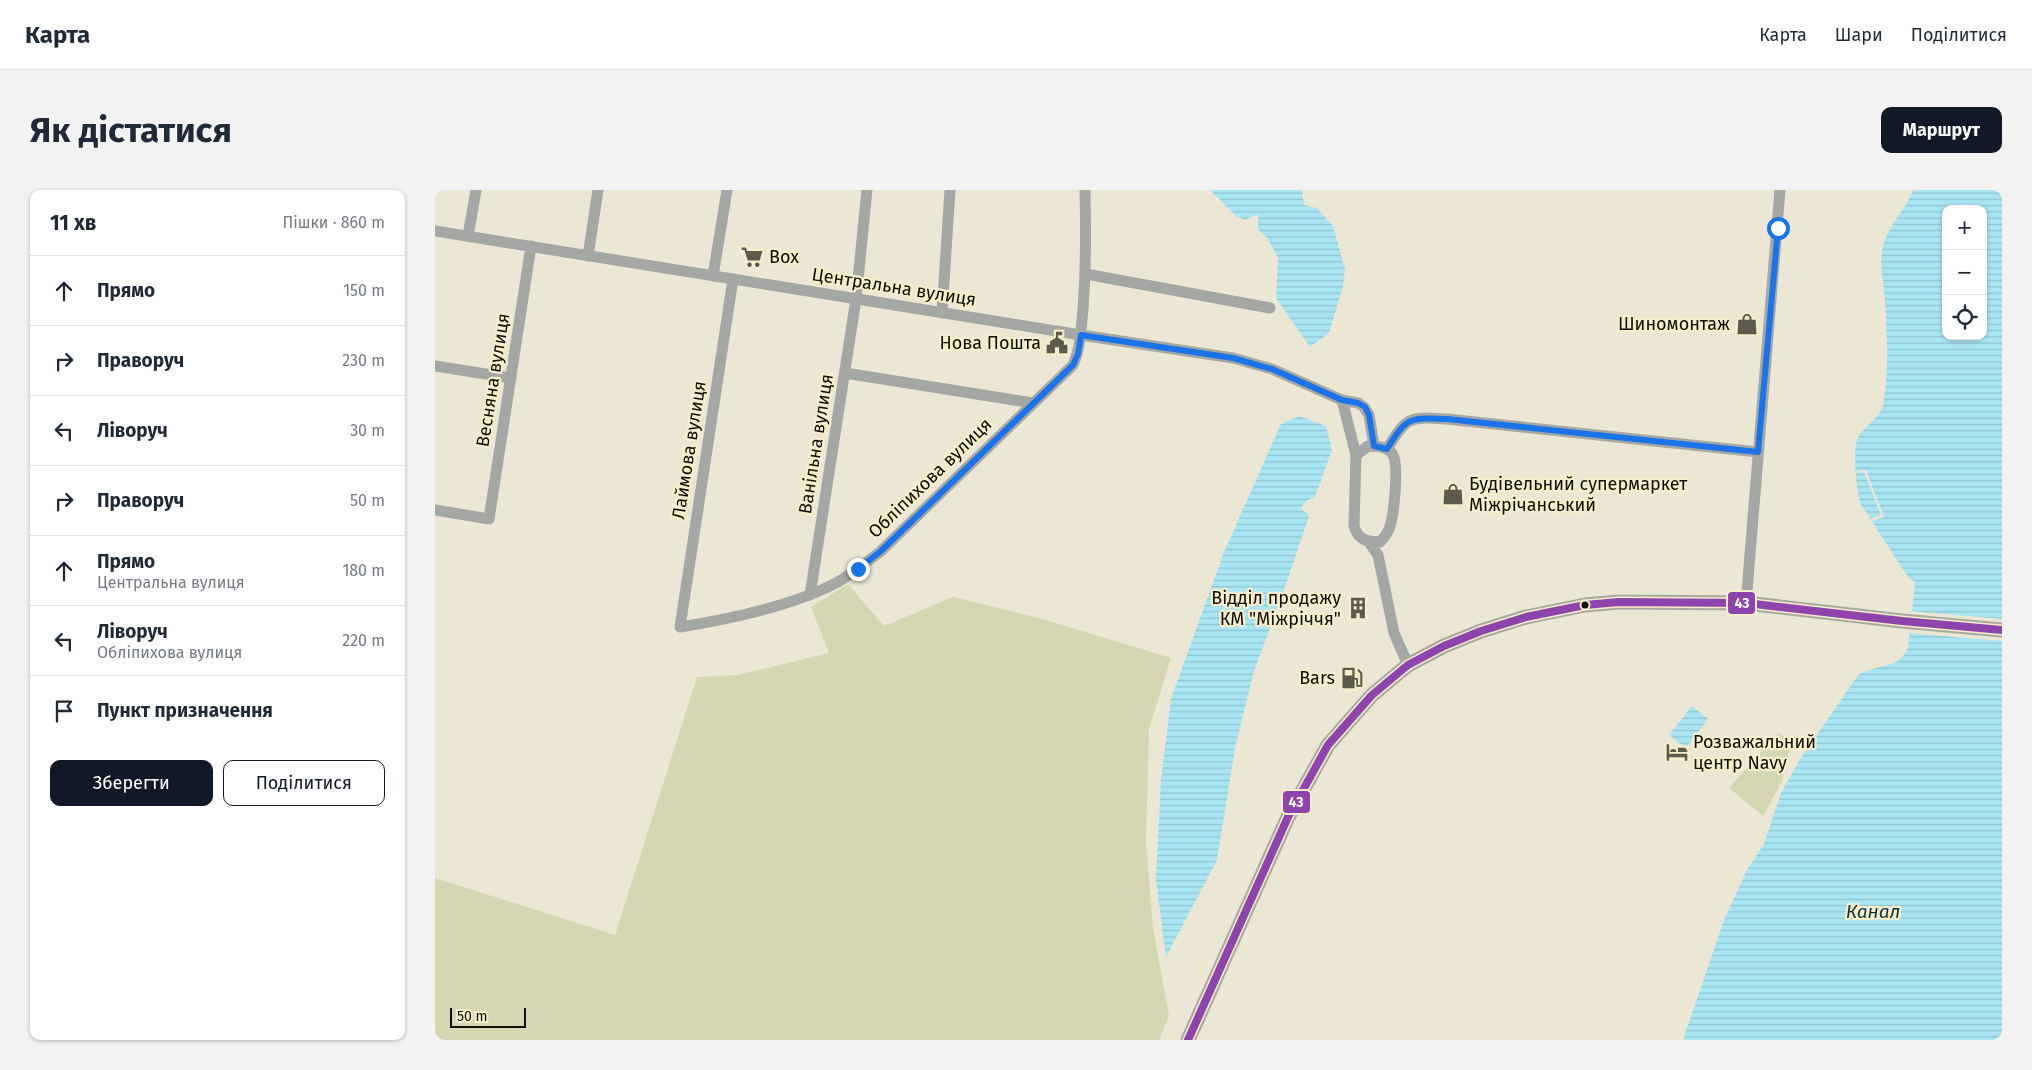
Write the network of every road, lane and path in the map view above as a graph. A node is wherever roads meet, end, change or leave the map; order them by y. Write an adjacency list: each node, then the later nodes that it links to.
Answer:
1 (476, 190): 9 (street)
2 (598, 190): 11 (street)
3 (727, 190): 13 (street)
4 (867, 190): 15 (street, Ванільна вулиця)
5 (950, 190): 17 (street)
6 (1085, 190): 12 (street, Обліпихова вулиця)
7 (1780, 190): 26 (street)
8 (435, 231): 9 (street, Центральна вулиця)
9 (469, 236): 10 (street, Центральна вулиця)
10 (531, 246): 11 (street, Центральна вулиця); 21 (street, Весняна вулиця)
11 (588, 256): 13 (street, Центральна вулиця)
12 (1086, 274): 16 (street); 18 (street, Обліпихова вулиця)
13 (713, 276): 14 (street, Центральна вулиця)
14 (733, 279): 15 (street, Центральна вулиця); 32 (street, Лаймова вулиця)
15 (856, 299): 17 (street, Центральна вулиця); 20 (street, Ванільна вулиця)
16 (1270, 308)
17 (942, 313): 18 (street, Центральна вулиця)
18 (1081, 335): 22 (street, Центральна вулиця); 23 (street, Обліпихова вулиця)
19 (435, 366): 21 (street)
20 (845, 374): 23 (street); 30 (street, Ванільна вулиця)
21 (511, 378): 28 (street, Весняна вулиця)
22 (1342, 400): 24 (street, Центральна вулиця); 27 (street)
23 (1033, 403): 30 (street, Обліпихова вулиця)
24 (1374, 446): 25 (street); 27 (street)
25 (1387, 449): 26 (street); 29 (street)
26 (1758, 452): 31 (street)
27 (1356, 455): 29 (street)
28 (435, 510)
29 (1375, 542): 34 (street)
30 (810, 595): 32 (street, Обліпихова вулиця)
31 (1746, 603): 33 (main road); 34 (main road)
32 (680, 627)
33 (2002, 630)
34 (1408, 665): 35 (main road)
35 (1188, 1040)

